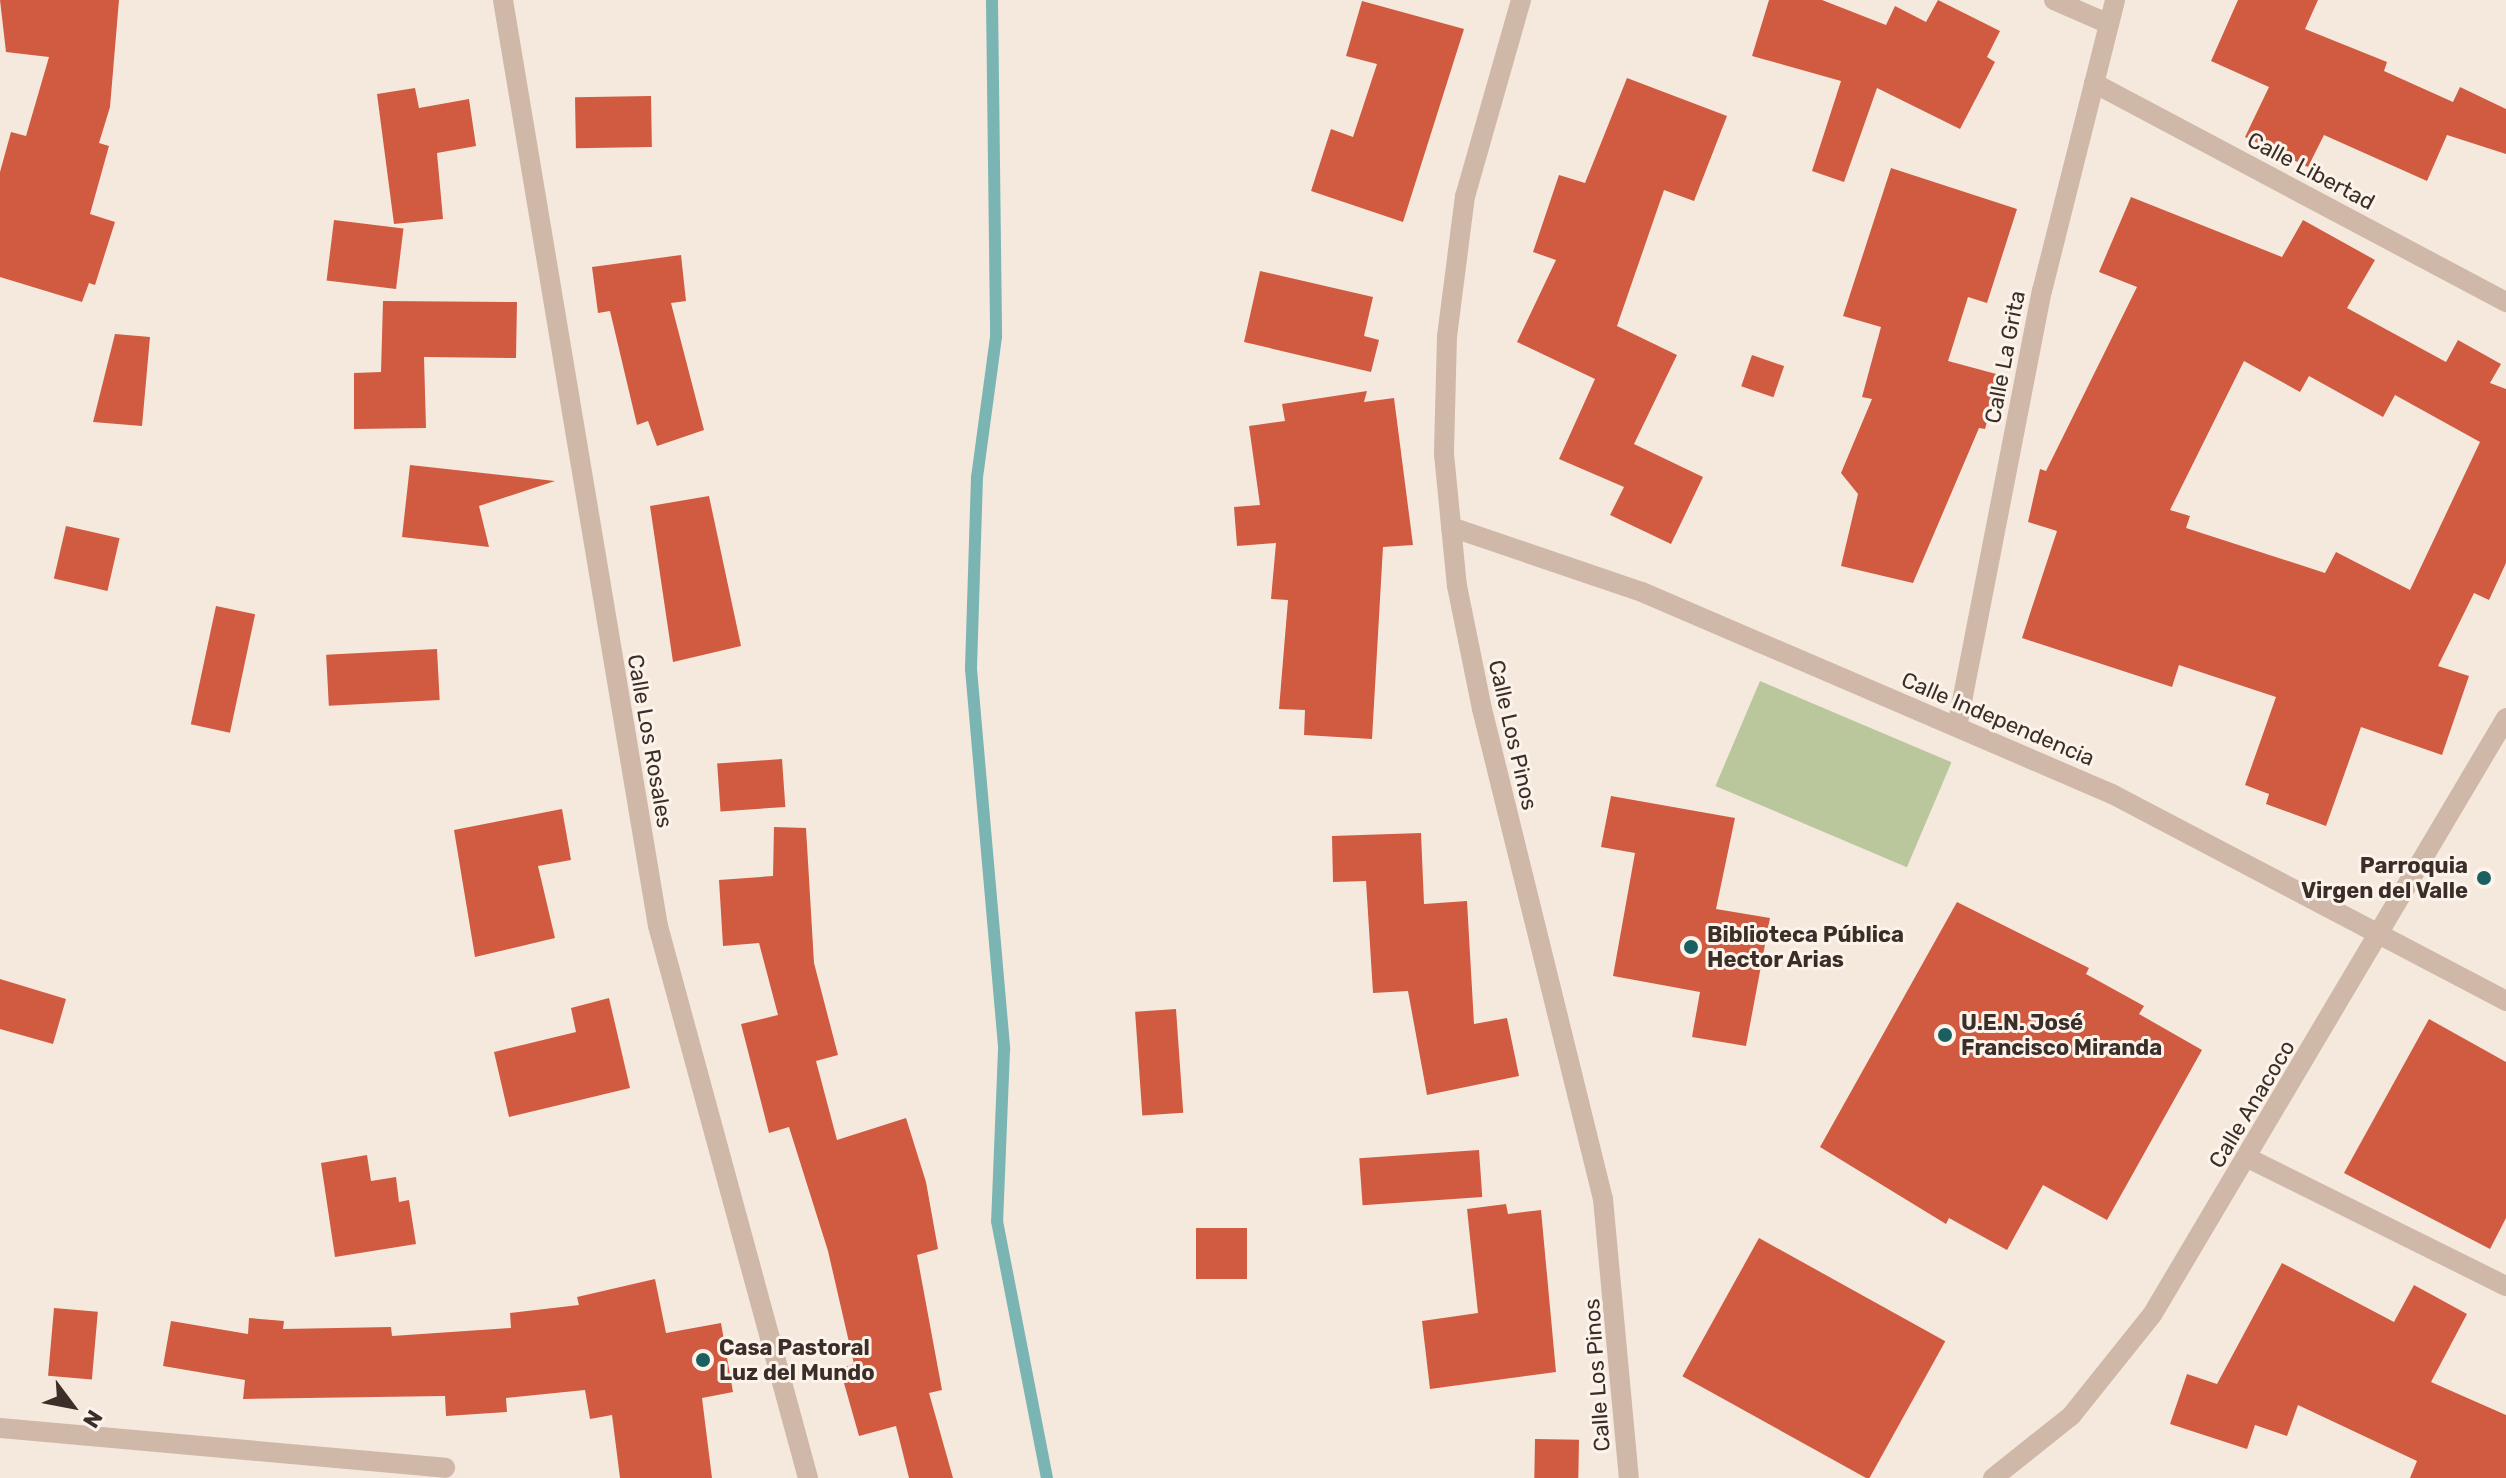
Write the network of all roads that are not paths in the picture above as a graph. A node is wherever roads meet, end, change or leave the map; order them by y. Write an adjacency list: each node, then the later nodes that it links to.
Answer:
1 (503, 0): 17 (street, Calle Los Rosales)
2 (1521, 0): 8 (street, Calle Los Pinos)
3 (2054, 0): 5 (street)
4 (2115, 0): 5 (street, Calle La Grita)
5 (2109, 24): 6 (street, Calle La Grita)
6 (2094, 83): 7 (street, Calle Libertad); 10 (street, Calle La Grita)
7 (2506, 302)
8 (1451, 527): 10 (street, Calle Independencia); 18 (street, Calle Los Pinos)
9 (2506, 718): 11 (street, Calle Anacoco)
10 (1957, 727): 11 (street, Calle Independencia)
11 (2381, 932): 12 (street, Calle Independencia); 13 (street, Calle Anacoco)
12 (2506, 1001)
13 (2248, 1158): 14 (street); 19 (street, Calle Anacoco)
14 (2506, 1286)
15 (0, 1428): 16 (street)
16 (445, 1468)
17 (808, 1478)
18 (1629, 1478)
19 (1993, 1478)

